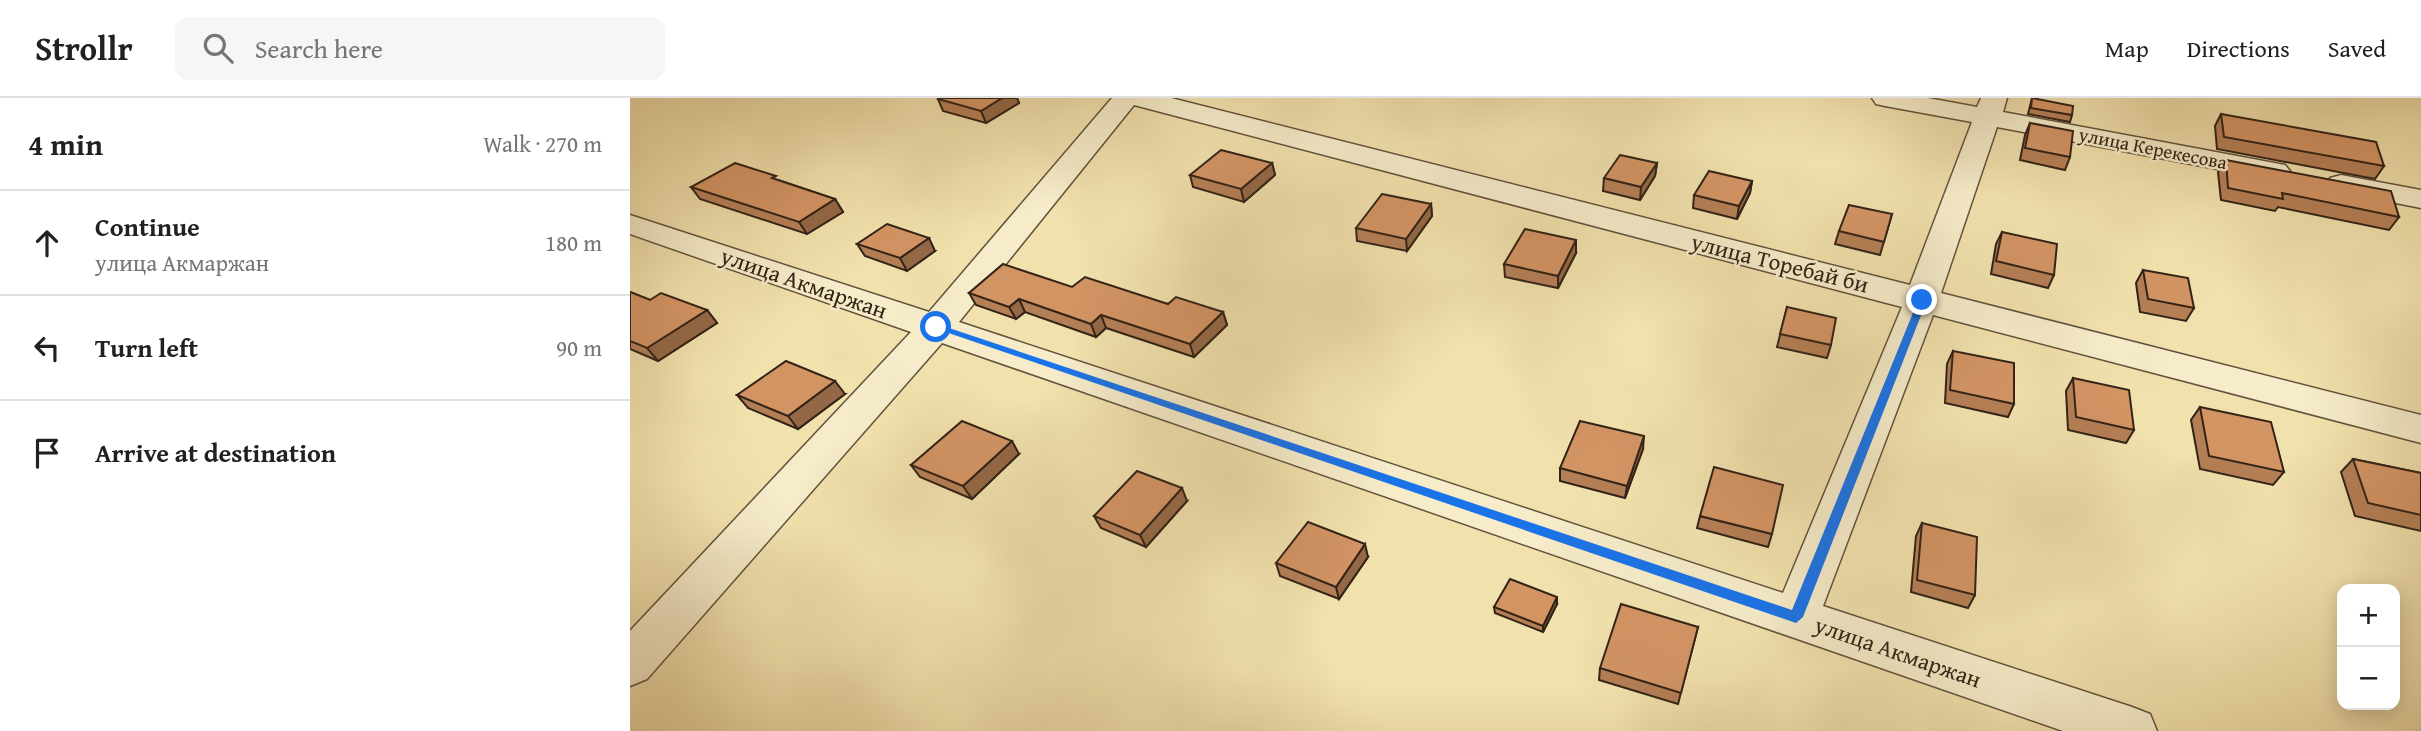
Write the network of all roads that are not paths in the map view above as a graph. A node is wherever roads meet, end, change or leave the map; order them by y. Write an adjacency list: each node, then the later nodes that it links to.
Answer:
1 (1126, 98): 8 (street)
2 (1139, 98): 7 (street, улица Торебай би)
3 (1885, 98): 4 (street, улица Керекесова)
4 (1992, 108): 5 (street, улица Керекесова); 7 (street)
5 (2421, 199)
6 (630, 224): 8 (street, улица Акмаржан)
7 (1922, 300): 9 (street, улица Торебай би); 10 (street)
8 (936, 327): 10 (street, улица Акмаржан); 11 (street)
9 (2421, 429)
10 (1796, 617): 12 (street, улица Акмаржан)
11 (630, 664)
12 (2132, 731)

